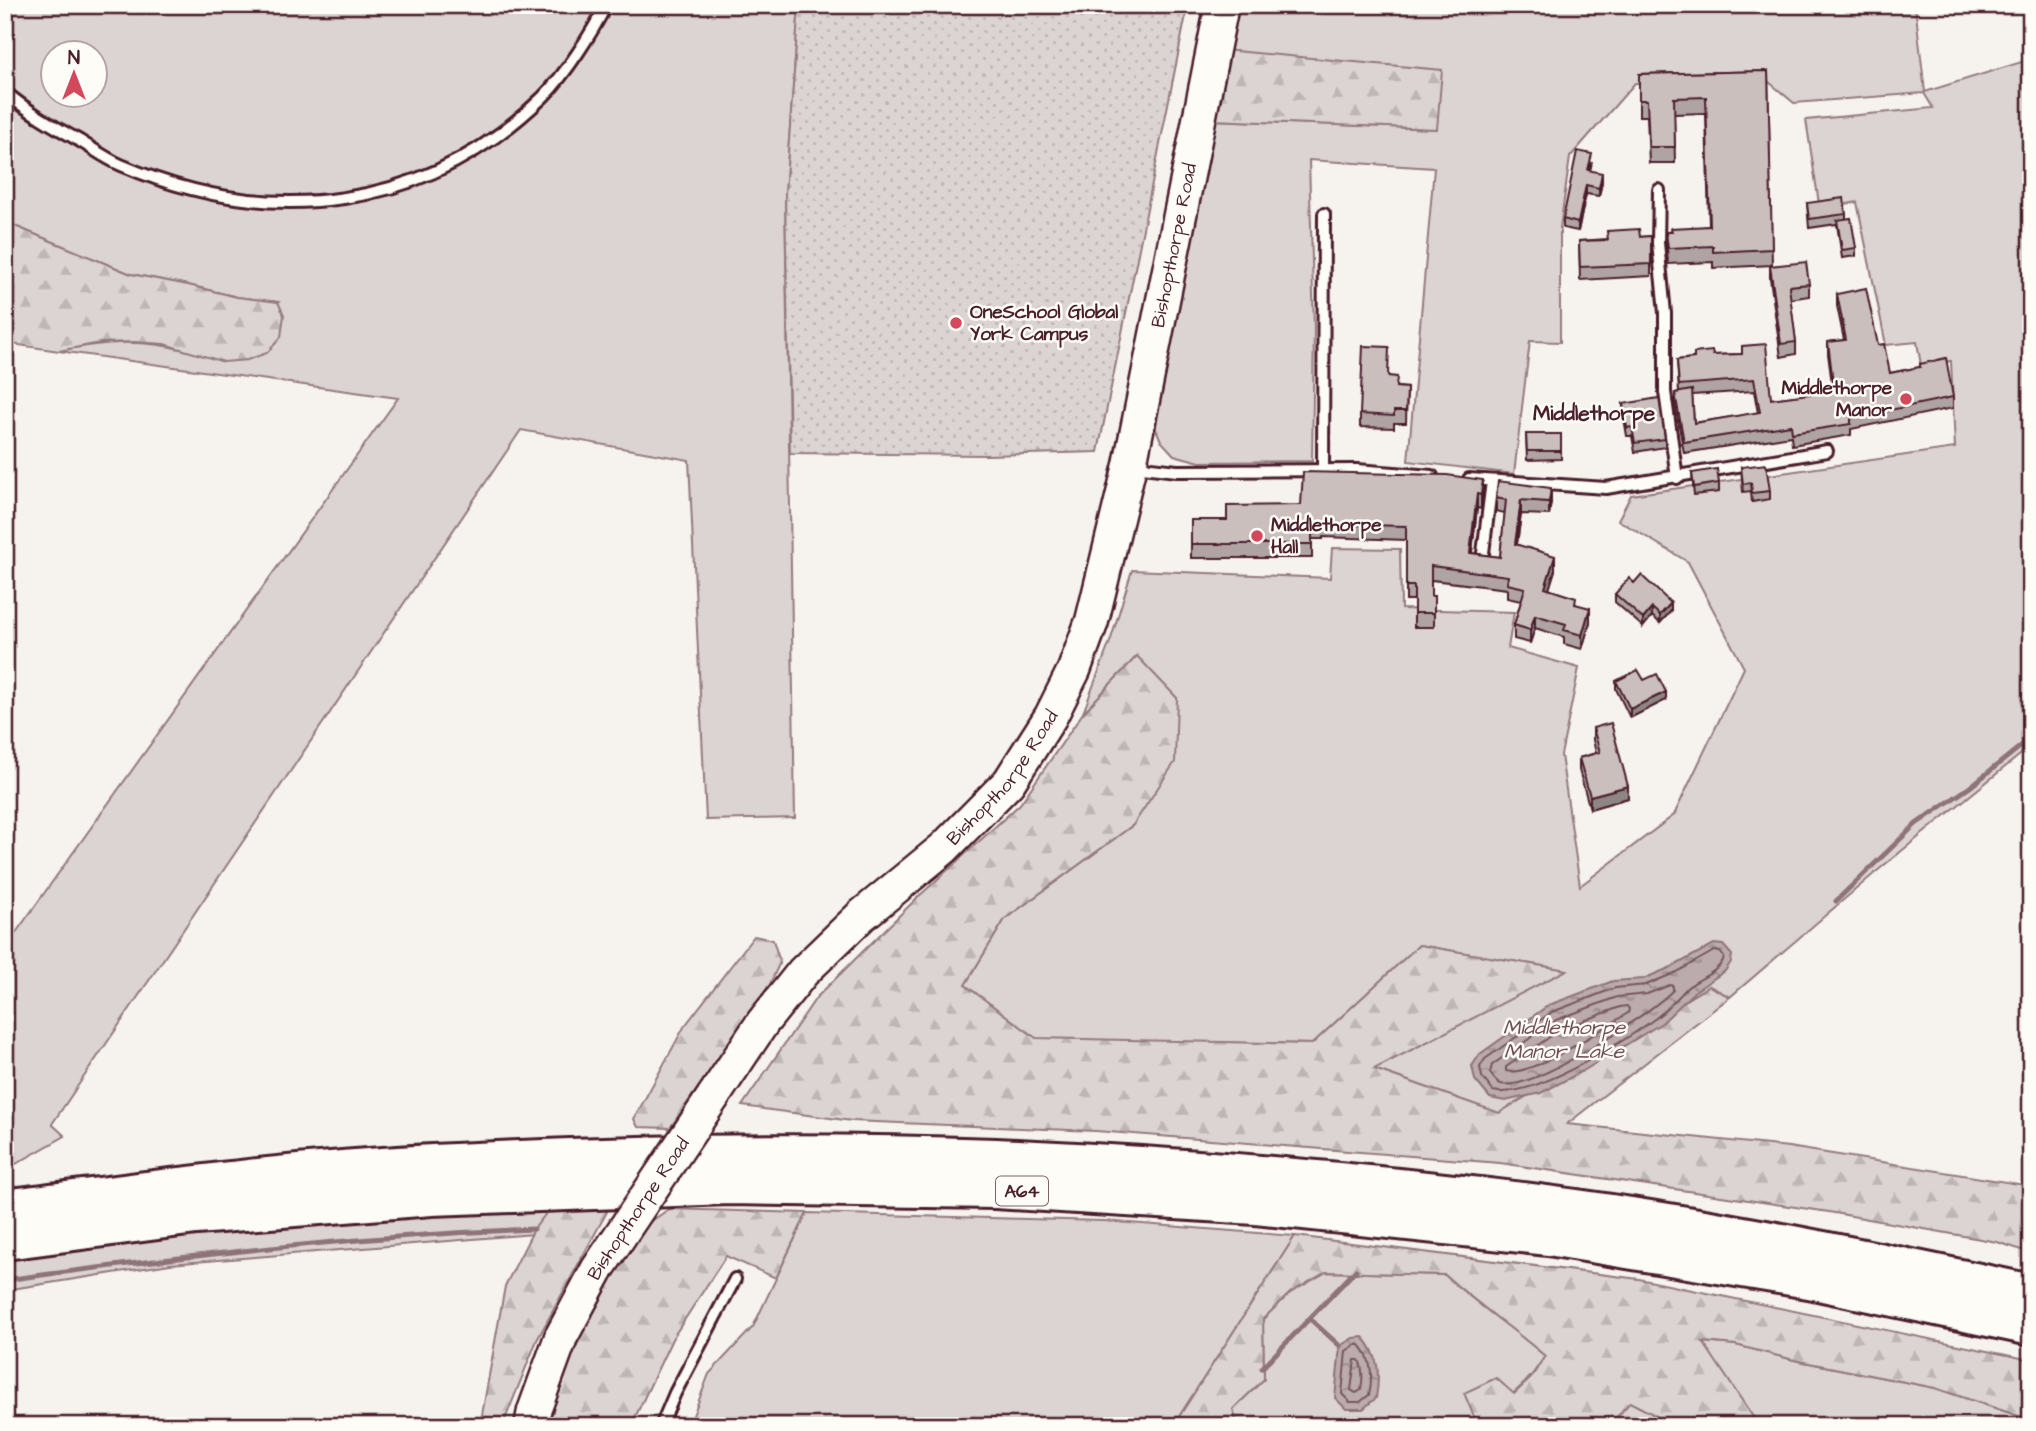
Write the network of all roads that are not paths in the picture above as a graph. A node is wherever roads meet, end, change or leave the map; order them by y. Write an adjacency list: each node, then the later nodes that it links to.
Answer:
1 (606, 5): 3 (lane)
2 (1222, 5): 7 (street, Bishopthorpe Road)
3 (5, 92)
4 (1659, 190): 11 (lane)
5 (1324, 214): 8 (lane)
6 (1827, 451): 11 (lane)
7 (1130, 465): 8 (lane); 20 (street, Bishopthorpe Road, bridge)
8 (1324, 470): 9 (lane)
9 (1438, 477)
10 (1452, 478): 12 (lane)
11 (1677, 478): 12 (lane)
12 (1492, 481): 13 (lane)
13 (1483, 553)
14 (5, 1209): 17 (highway, A64)
15 (5, 1240): 18 (highway, A64)
16 (735, 1279): 19 (lane)
17 (2031, 1294)
18 (2031, 1326)
19 (662, 1425)
20 (531, 1426)

